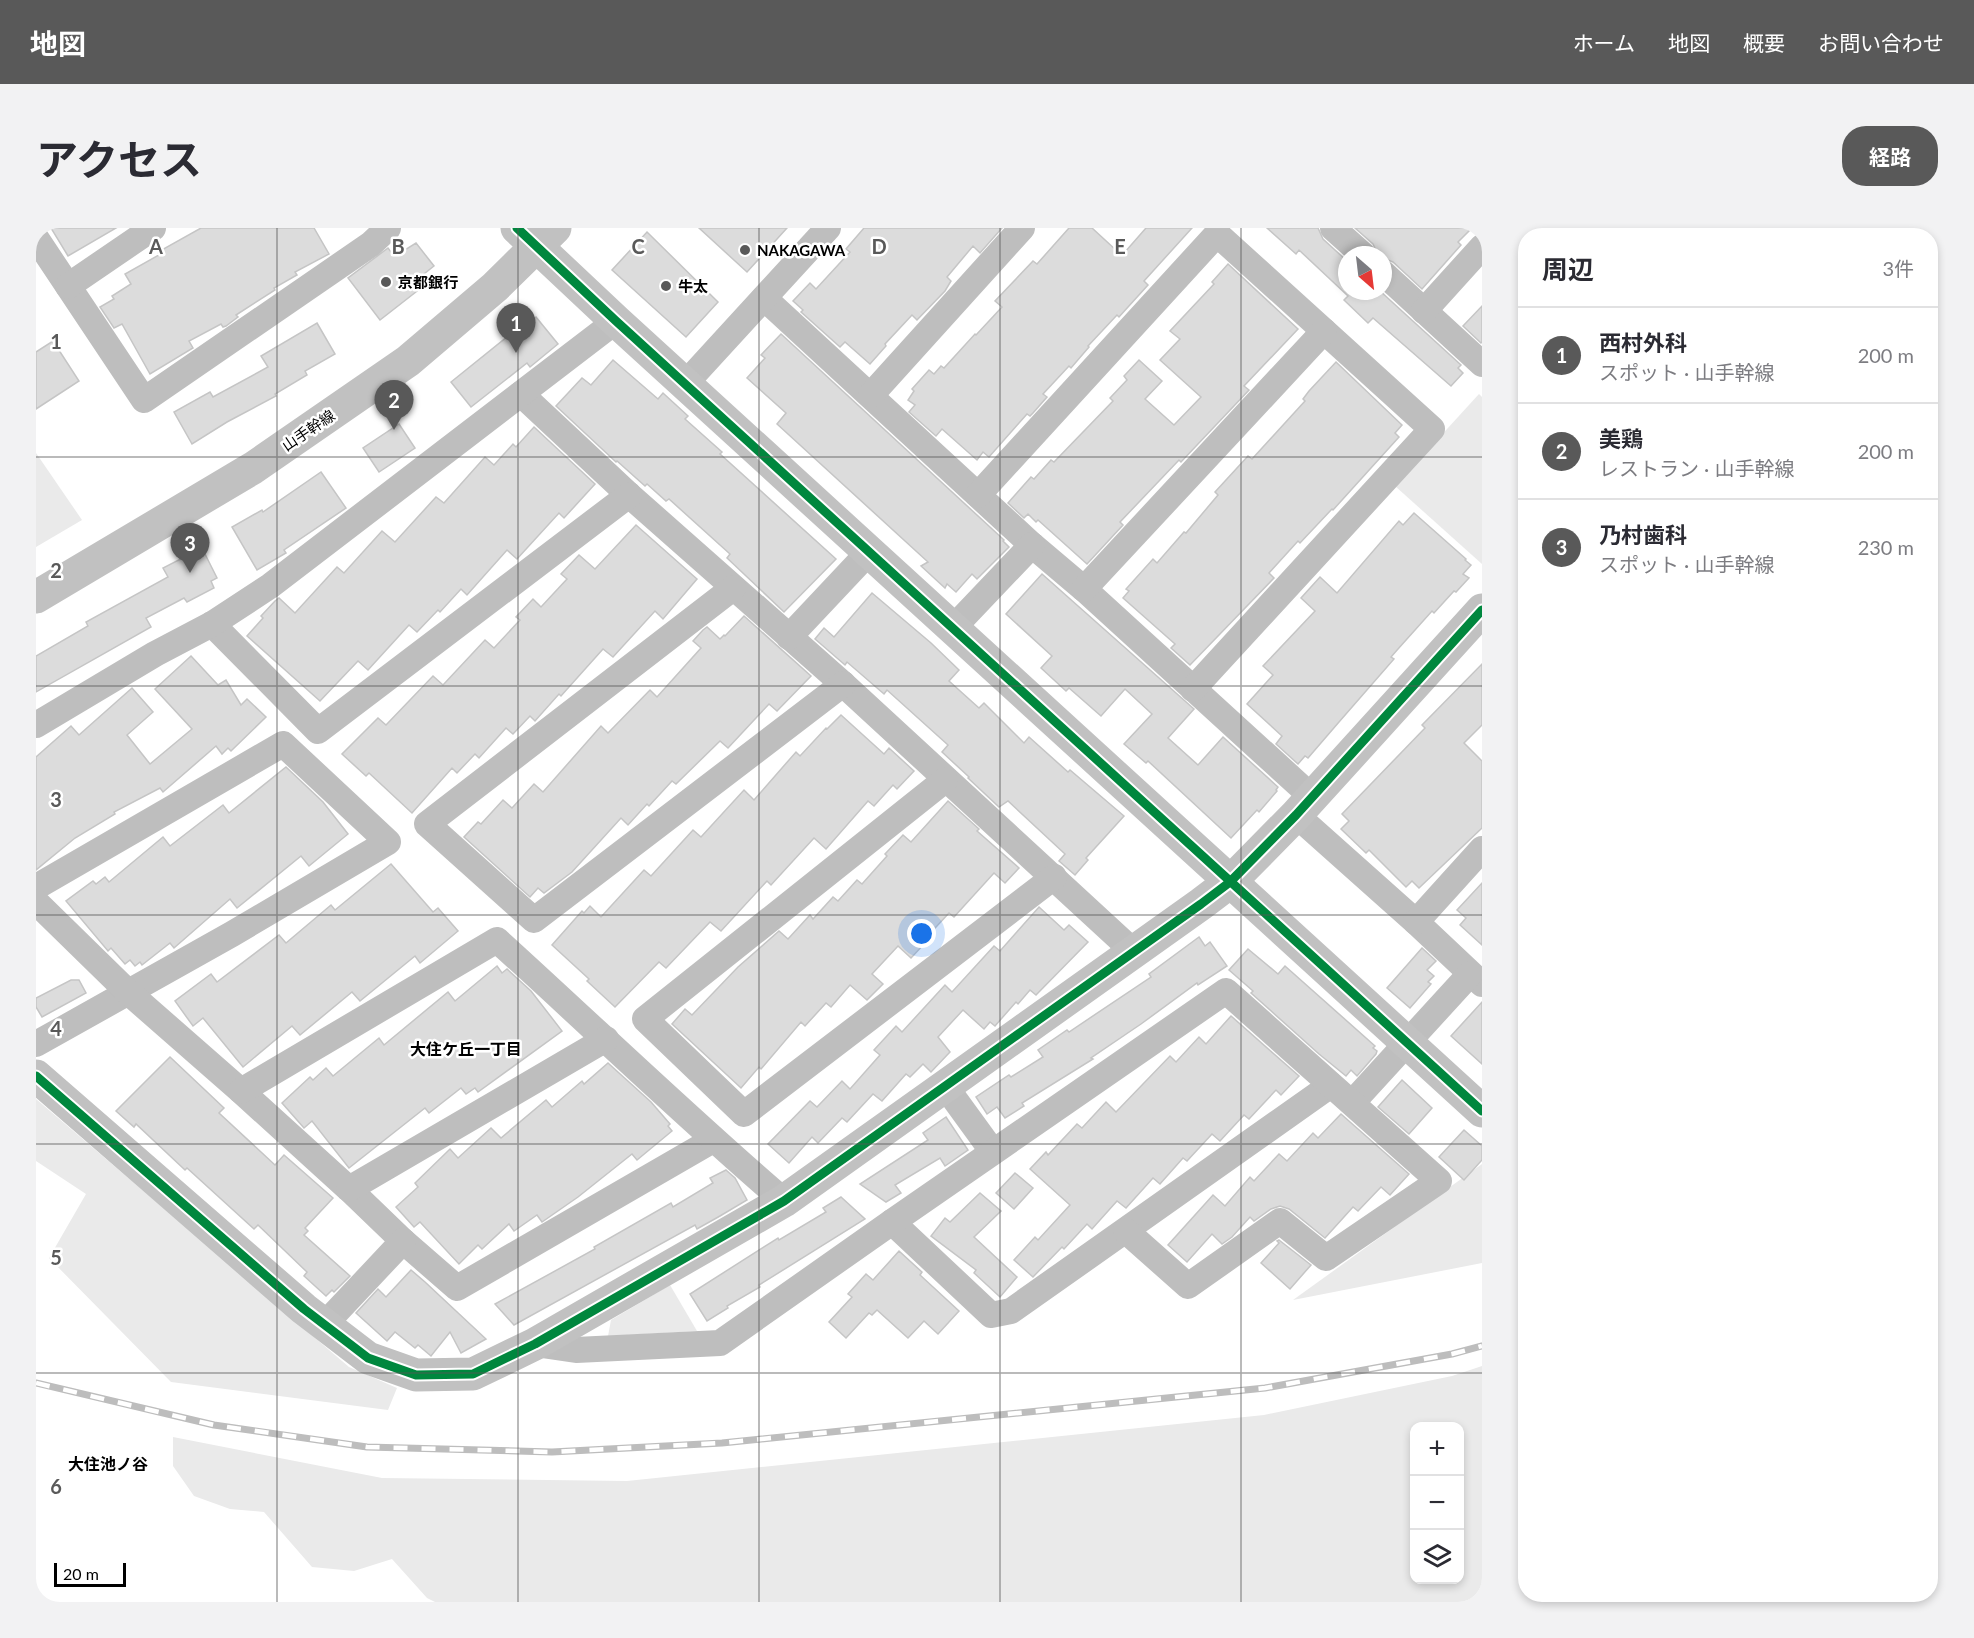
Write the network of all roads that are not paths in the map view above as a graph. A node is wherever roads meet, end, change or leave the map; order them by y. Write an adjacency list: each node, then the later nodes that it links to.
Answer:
1 (153, 228): 11 (street)
2 (828, 228): 12 (street)
3 (1022, 228): 19 (street)
4 (1333, 228): 8 (street)
5 (371, 233): 11 (street)
6 (536, 234): 14 (street); 26 (street, 山手幹線)
7 (36, 238): 11 (street)
8 (1353, 246)
9 (1482, 247): 13 (street)
10 (1392, 281): 13 (street)
11 (68, 286)
12 (764, 298): 17 (street); 19 (street)
13 (1424, 311): 16 (street)
14 (615, 321): 17 (street); 18 (street)
15 (1324, 331): 21 (street); 25 (street); 32 (street)
16 (1482, 364)
17 (685, 384): 23 (street)
18 (521, 394): 20 (street); 28 (street)
19 (871, 395): 21 (street)
20 (629, 495): 24 (street); 28 (street)
21 (978, 495): 22 (street)
22 (1032, 545): 25 (street); 29 (street)
23 (869, 552): 29 (street); 30 (street)
24 (733, 588): 30 (street); 31 (street)
25 (1084, 589): 32 (street)
26 (36, 597)
27 (1482, 610): 35 (street)
28 (212, 624): 33 (street)
29 (953, 628): 38 (street)
30 (789, 637): 31 (street)
31 (843, 684): 34 (street)
32 (1193, 689): 35 (street)
33 (36, 725)
34 (945, 780): 37 (street); 37 (street)
35 (1304, 806): 38 (street); 41 (street)
36 (1482, 849): 41 (street)
37 (1054, 877): 42 (street)
38 (1230, 882): 42 (street); 46 (street)
39 (36, 887): 44 (street)
40 (36, 902): 44 (street)
41 (1416, 922): 43 (street)
42 (1134, 952): 50 (street)
43 (1476, 979): 46 (street)
44 (128, 993): 47 (street); 51 (street)
45 (606, 1039): 51 (street); 54 (street); 56 (street)
46 (1409, 1043): 52 (street); 53 (street)
47 (36, 1044)
48 (36, 1076): 61 (street)
49 (1331, 1085): 52 (street); 55 (street); 59 (street)
50 (945, 1086): 55 (street); 57 (street)
51 (241, 1091): 56 (street)
52 (1352, 1103): 59 (street)
53 (1482, 1111)
54 (713, 1140): 57 (street); 60 (street)
55 (993, 1152): 58 (street)
56 (349, 1189): 60 (street)
57 (784, 1201): 62 (street)
58 (892, 1222): 59 (street); 62 (street)
59 (1126, 1231)
60 (403, 1241): 61 (street)
61 (324, 1325): 62 (street)
62 (535, 1344)

